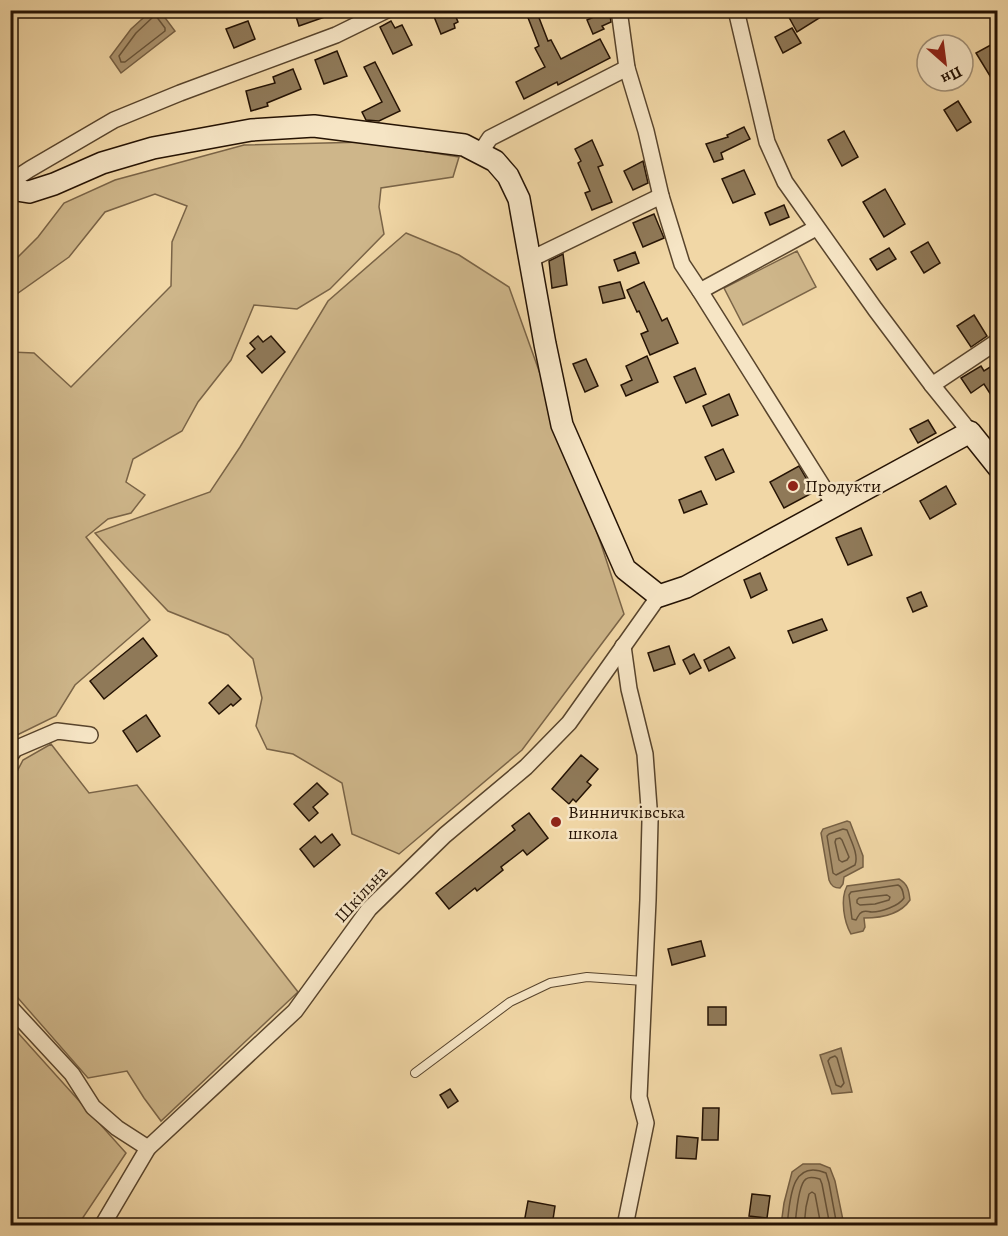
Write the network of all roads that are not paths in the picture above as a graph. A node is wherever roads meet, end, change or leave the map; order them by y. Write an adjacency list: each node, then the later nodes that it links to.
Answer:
1 (387, 10): 6 (street)
2 (619, 10): 4 (street)
3 (736, 10): 9 (street)
4 (627, 68): 5 (street); 8 (street)
5 (480, 153): 7 (street); 10 (street)
6 (10, 182)
7 (10, 189)
8 (662, 196): 10 (street); 11 (street)
9 (816, 228): 11 (street); 13 (street)
10 (531, 259): 17 (street)
11 (700, 291): 16 (street)
12 (998, 341): 13 (street)
13 (932, 385): 14 (street)
14 (970, 432): 15 (street); 16 (street)
15 (998, 468)
16 (835, 506): 17 (street)
17 (659, 596): 18 (street, Шкільна)
18 (623, 646): 21 (street); 24 (street, Шкільна)
19 (90, 735): 20 (street)
20 (10, 756)
21 (644, 981): 23 (lane); 26 (street)
22 (10, 1007): 24 (street)
23 (415, 1073)
24 (148, 1148): 25 (street, Шкільна)
25 (102, 1226)
26 (625, 1226)

